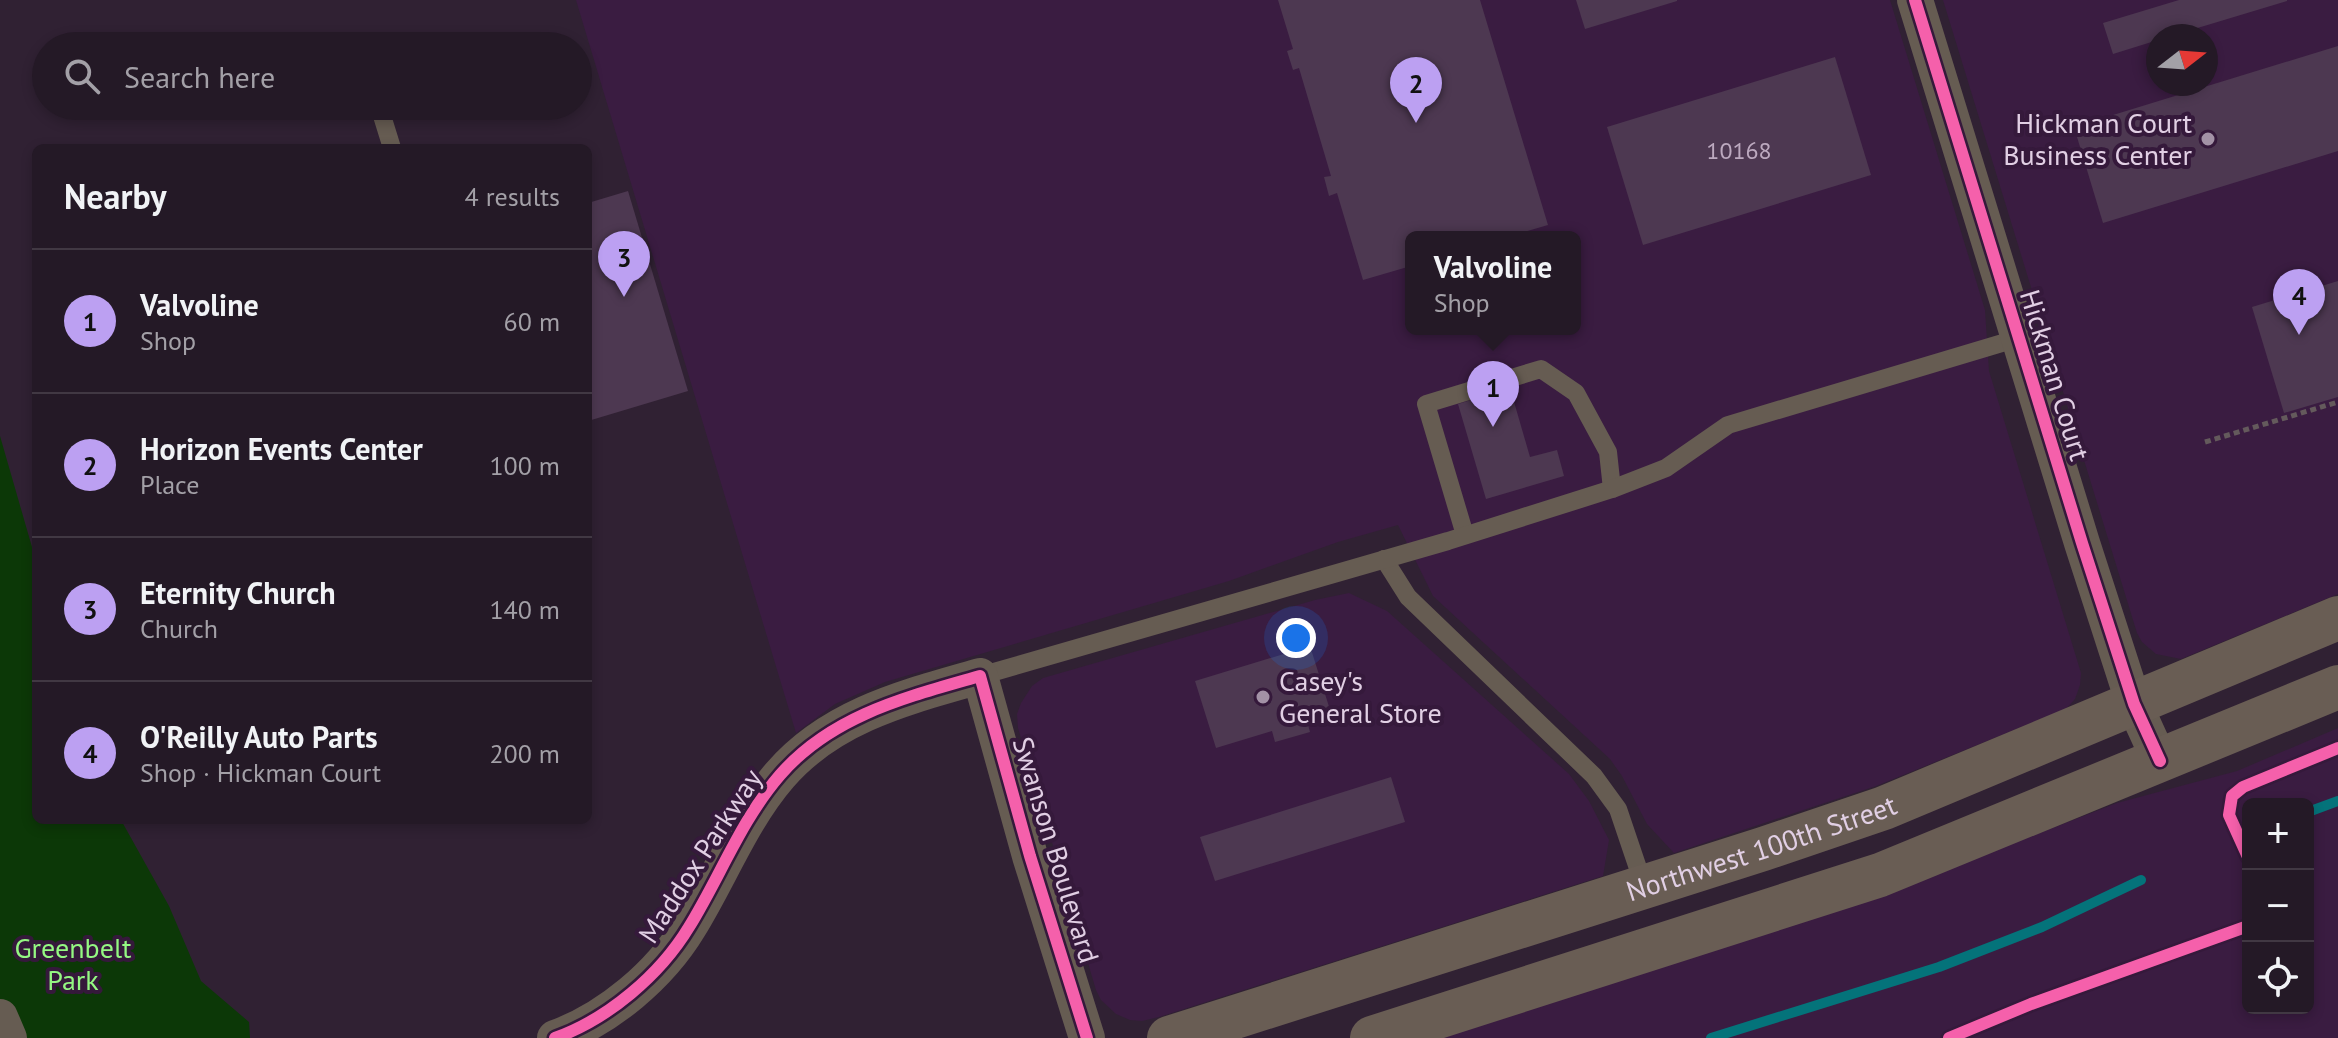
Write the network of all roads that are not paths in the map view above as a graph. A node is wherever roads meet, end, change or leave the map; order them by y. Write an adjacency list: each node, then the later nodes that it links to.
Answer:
1 (1915, 0): 4 (street, Hickman Court)
2 (383, 120): 3 (lane)
3 (391, 144)
4 (2019, 338): 5 (lane); 11 (street, Hickman Court)
5 (1612, 489): 6 (lane); 6 (lane)
6 (1465, 535): 7 (lane)
7 (1384, 559): 9 (lane); 13 (lane)
8 (2338, 618): 11 (main road, Northwest 100th Street)
9 (980, 676): 16 (street, Maddox Parkway); 17 (street, Swanson Boulevard)
10 (2338, 687): 12 (main road)
11 (2134, 704): 12 (street, Hickman Court); 13 (main road, Northwest 100th Street)
12 (2160, 761): 19 (main road)
13 (1644, 887): 18 (main road, Northwest 100th Street)
14 (0, 1017): 15 (street)
15 (9, 1038)
16 (555, 1038)
17 (1087, 1038)
18 (1169, 1038)
19 (1372, 1038)

